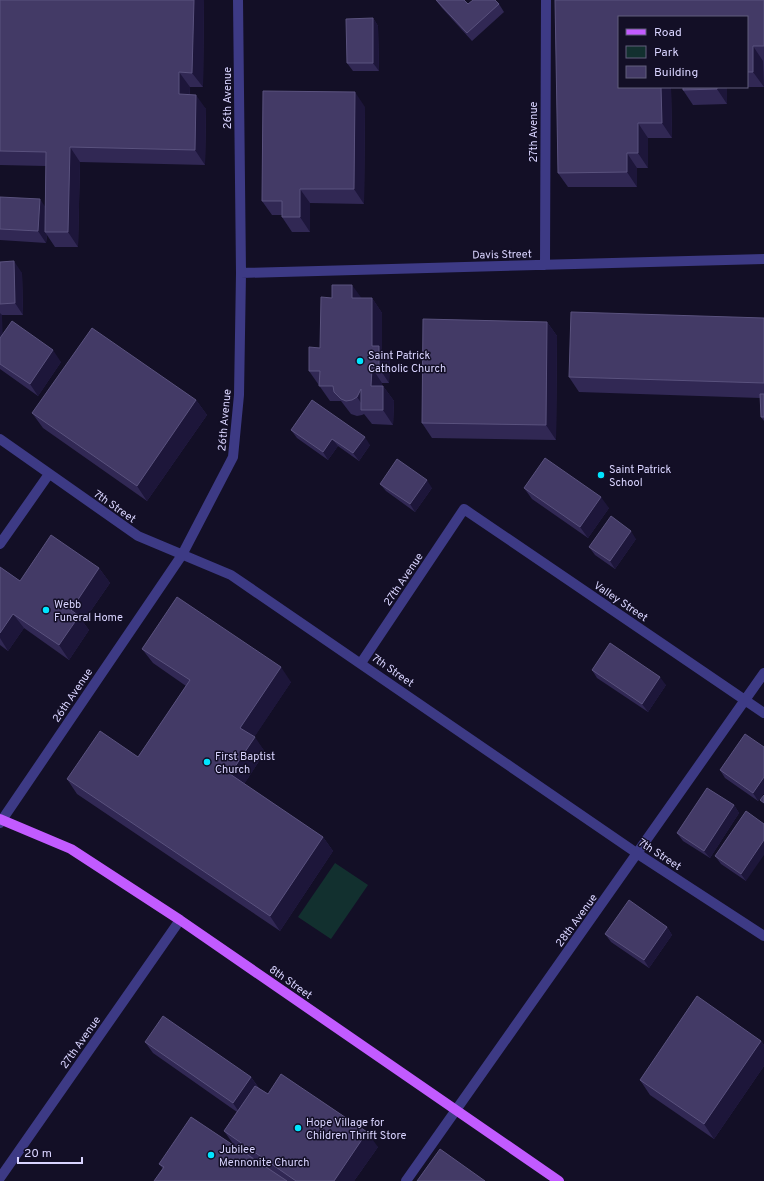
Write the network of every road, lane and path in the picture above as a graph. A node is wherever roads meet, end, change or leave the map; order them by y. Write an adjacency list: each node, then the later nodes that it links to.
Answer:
1 (238, 0): 5 (street, 26th Avenue)
2 (546, 0): 4 (street, 27th Avenue)
3 (764, 259): 4 (street, Davis Street)
4 (545, 265): 5 (street, Davis Street)
5 (241, 273): 10 (street, 26th Avenue)
6 (0, 439): 7 (street, 7th Street)
7 (49, 474): 9 (street); 10 (street, 7th Street)
8 (464, 509): 11 (street, 27th Avenue); 13 (street, Valley Street)
9 (0, 544)
10 (182, 555): 11 (street, 7th Street); 15 (street, 26th Avenue)
11 (361, 663): 16 (street, 7th Street)
12 (764, 673): 13 (street, 28th Avenue)
13 (745, 700): 14 (street, Valley Street); 16 (street, 28th Avenue)
14 (764, 713)
15 (1, 821): 17 (main road, 8th Street)
16 (638, 854): 18 (street, 7th Street); 19 (street, 28th Avenue)
17 (180, 920): 19 (main road, 8th Street); 20 (street, 27th Avenue)
18 (764, 936)
19 (455, 1110): 21 (street, 28th Avenue); 22 (main road, 8th Street)
20 (0, 1178)
21 (406, 1181)
22 (559, 1181)

